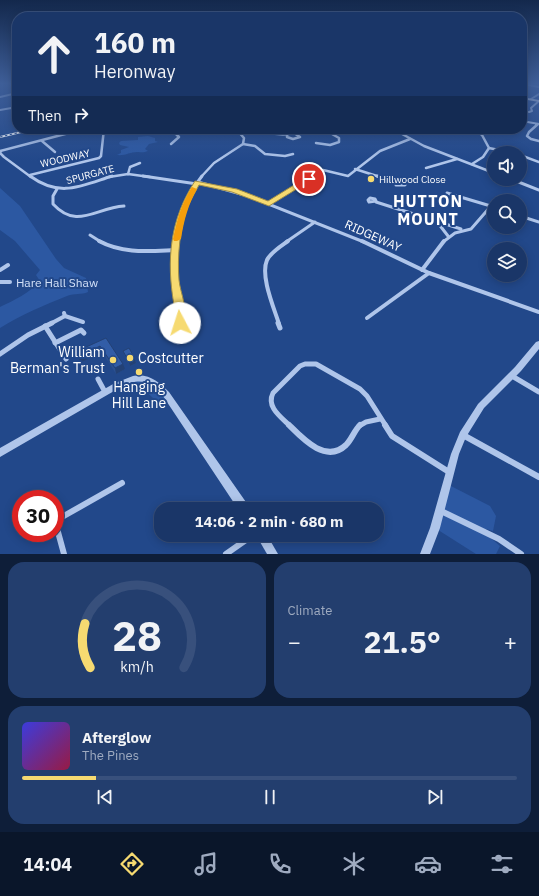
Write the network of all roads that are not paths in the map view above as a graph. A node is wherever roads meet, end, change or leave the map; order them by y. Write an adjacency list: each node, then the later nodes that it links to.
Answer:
1 (532, 110): 2 (street)
2 (529, 112)
3 (527, 122): 4 (street)
4 (539, 124): 17 (street)
5 (72, 134): 16 (street)
6 (103, 134): 35 (street, WOODWAY)
7 (176, 134): 19 (street)
8 (239, 134): 20 (street)
9 (278, 134): 14 (street)
10 (294, 134): 14 (street); 14 (street)
11 (332, 134): 18 (street)
12 (402, 134): 15 (street)
13 (481, 134): 21 (street)
14 (287, 135)
15 (410, 139): 27 (street); 32 (street)
16 (42, 141): 22 (street); 24 (street)
17 (539, 141)
18 (316, 143)
19 (171, 144)
20 (243, 144): 25 (street); 36 (street)
21 (488, 146)
22 (0, 151): 35 (street, SPURGATE)
23 (487, 151): 30 (street)
24 (55, 152)
25 (293, 154)
26 (527, 158): 28 (street)
27 (457, 159): 30 (street); 31 (street)
28 (539, 162)
29 (140, 163): 34 (street)
30 (472, 164): 33 (street)
31 (426, 168)
32 (355, 169): 37 (street); 43 (street)
33 (487, 170)
34 (128, 174): 36 (street, SPURGATE); 39 (street, SPURGATE)
35 (30, 176): 39 (street, SPURGATE)
36 (197, 183): 43 (street, RIDGEWAY); 54 (street)
37 (397, 183)
38 (527, 185): 40 (street)
39 (57, 189): 45 (street)
40 (539, 190)
41 (447, 192): 44 (street)
42 (376, 202): 50 (street)
43 (269, 204): 48 (street, RIDGEWAY)
44 (487, 205)
45 (124, 206)
46 (487, 212): 51 (street)
47 (527, 218): 49 (street)
48 (316, 222): 57 (street, RIDGEWAY); 65 (street)
49 (539, 222)
50 (438, 223): 51 (street); 53 (street)
51 (462, 230): 53 (street)
52 (90, 235): 54 (street)
53 (448, 236): 57 (street)
54 (175, 250): 67 (street)
55 (8, 265): 56 (street)
56 (0, 270)
57 (422, 270): 58 (street, RIDGEWAY)
58 (429, 273): 61 (street, RIDGEWAY); 62 (street)
59 (0, 282): 60 (street)
60 (10, 282)
61 (539, 312)
62 (367, 318)
63 (83, 322): 64 (street)
64 (45, 326): 68 (street); 70 (street)
65 (280, 328)
66 (84, 333): 68 (street)
67 (180, 334)
68 (55, 342): 71 (street)
69 (539, 344): 72 (street)
70 (0, 354)
71 (66, 359)
72 (512, 376): 75 (street); 77 (street)
73 (98, 379): 74 (street)
74 (105, 392): 78 (street); 82 (street)
75 (539, 392)
76 (380, 418): 76 (street); 79 (street)
77 (463, 435): 79 (street); 80 (street)
78 (0, 453)
79 (450, 472): 83 (street)
80 (539, 477)
81 (122, 483): 86 (street)
82 (239, 502)
83 (439, 510): 89 (street); 90 (street)
84 (243, 542): 87 (street)
85 (265, 542): 88 (street)
86 (64, 554)
87 (226, 554)
88 (273, 554)
89 (425, 554)
90 (521, 554)

